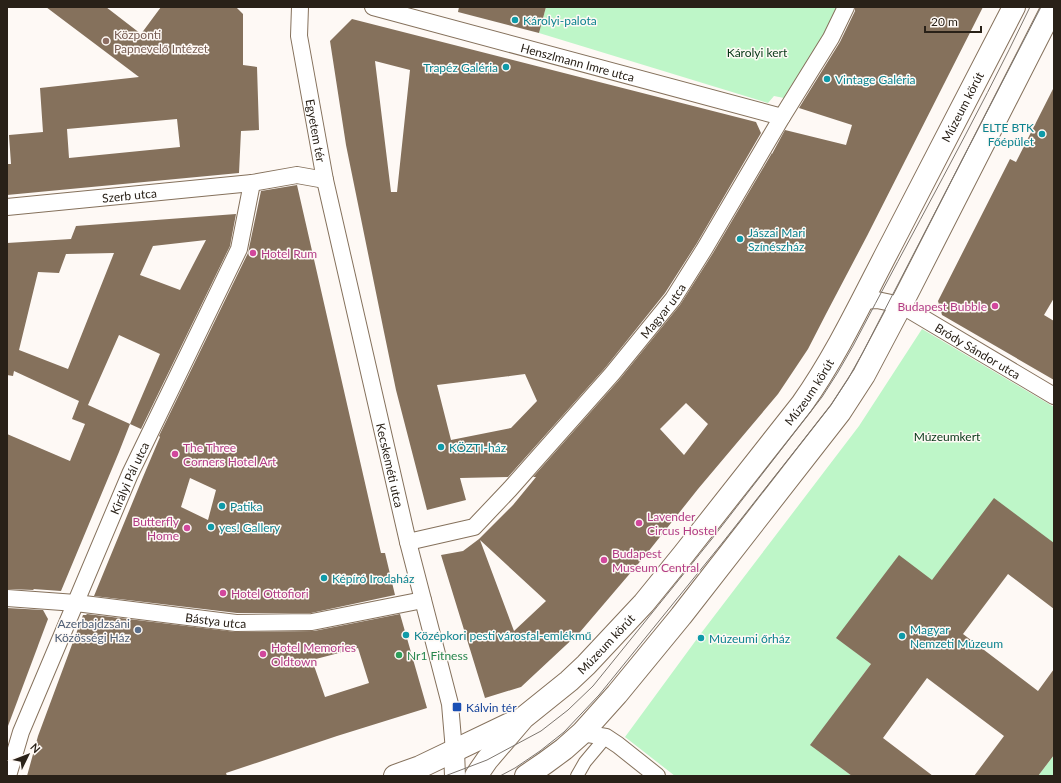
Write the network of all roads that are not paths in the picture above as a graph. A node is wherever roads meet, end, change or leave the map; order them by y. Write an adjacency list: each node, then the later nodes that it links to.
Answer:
1 (300, 7): 7 (street, Egyetem tér)
2 (373, 7): 6 (street, Henszlmann Imre utca)
3 (846, 7): 6 (street, Magyar utca)
4 (1014, 7): 10 (main road, Múzeum körút)
5 (1053, 7): 11 (main road)
6 (782, 117): 13 (street, Magyar utca)
7 (325, 180): 8 (street, Egyetem tér); 13 (street, Kecskeméti utca)
8 (252, 183): 9 (street, Szerb utca); 16 (street, Királyi Pál utca)
9 (7, 207)
10 (863, 301): 11 (street, Bródy Sándor utca); 17 (main road, Múzeum körút)
11 (901, 305): 12 (street, Bródy Sándor utca); 18 (main road)
12 (1054, 396)
13 (408, 542): 15 (street, Kecskeméti utca)
14 (7, 598): 16 (street, Bástya utca)
15 (423, 600): 16 (street, Bástya utca); 20 (street, Kecskeméti utca)
16 (76, 603): 21 (street, Királyi Pál utca)
17 (523, 718): 20 (main road); 24 (main road)
18 (582, 734): 19 (street); 25 (main road)
19 (606, 737): 26 (street); 27 (street)
20 (454, 751): 22 (main road); 23 (street)
21 (8, 776)
22 (395, 776)
23 (455, 776)
24 (476, 776)
25 (526, 776)
26 (577, 776)
27 (657, 776)

